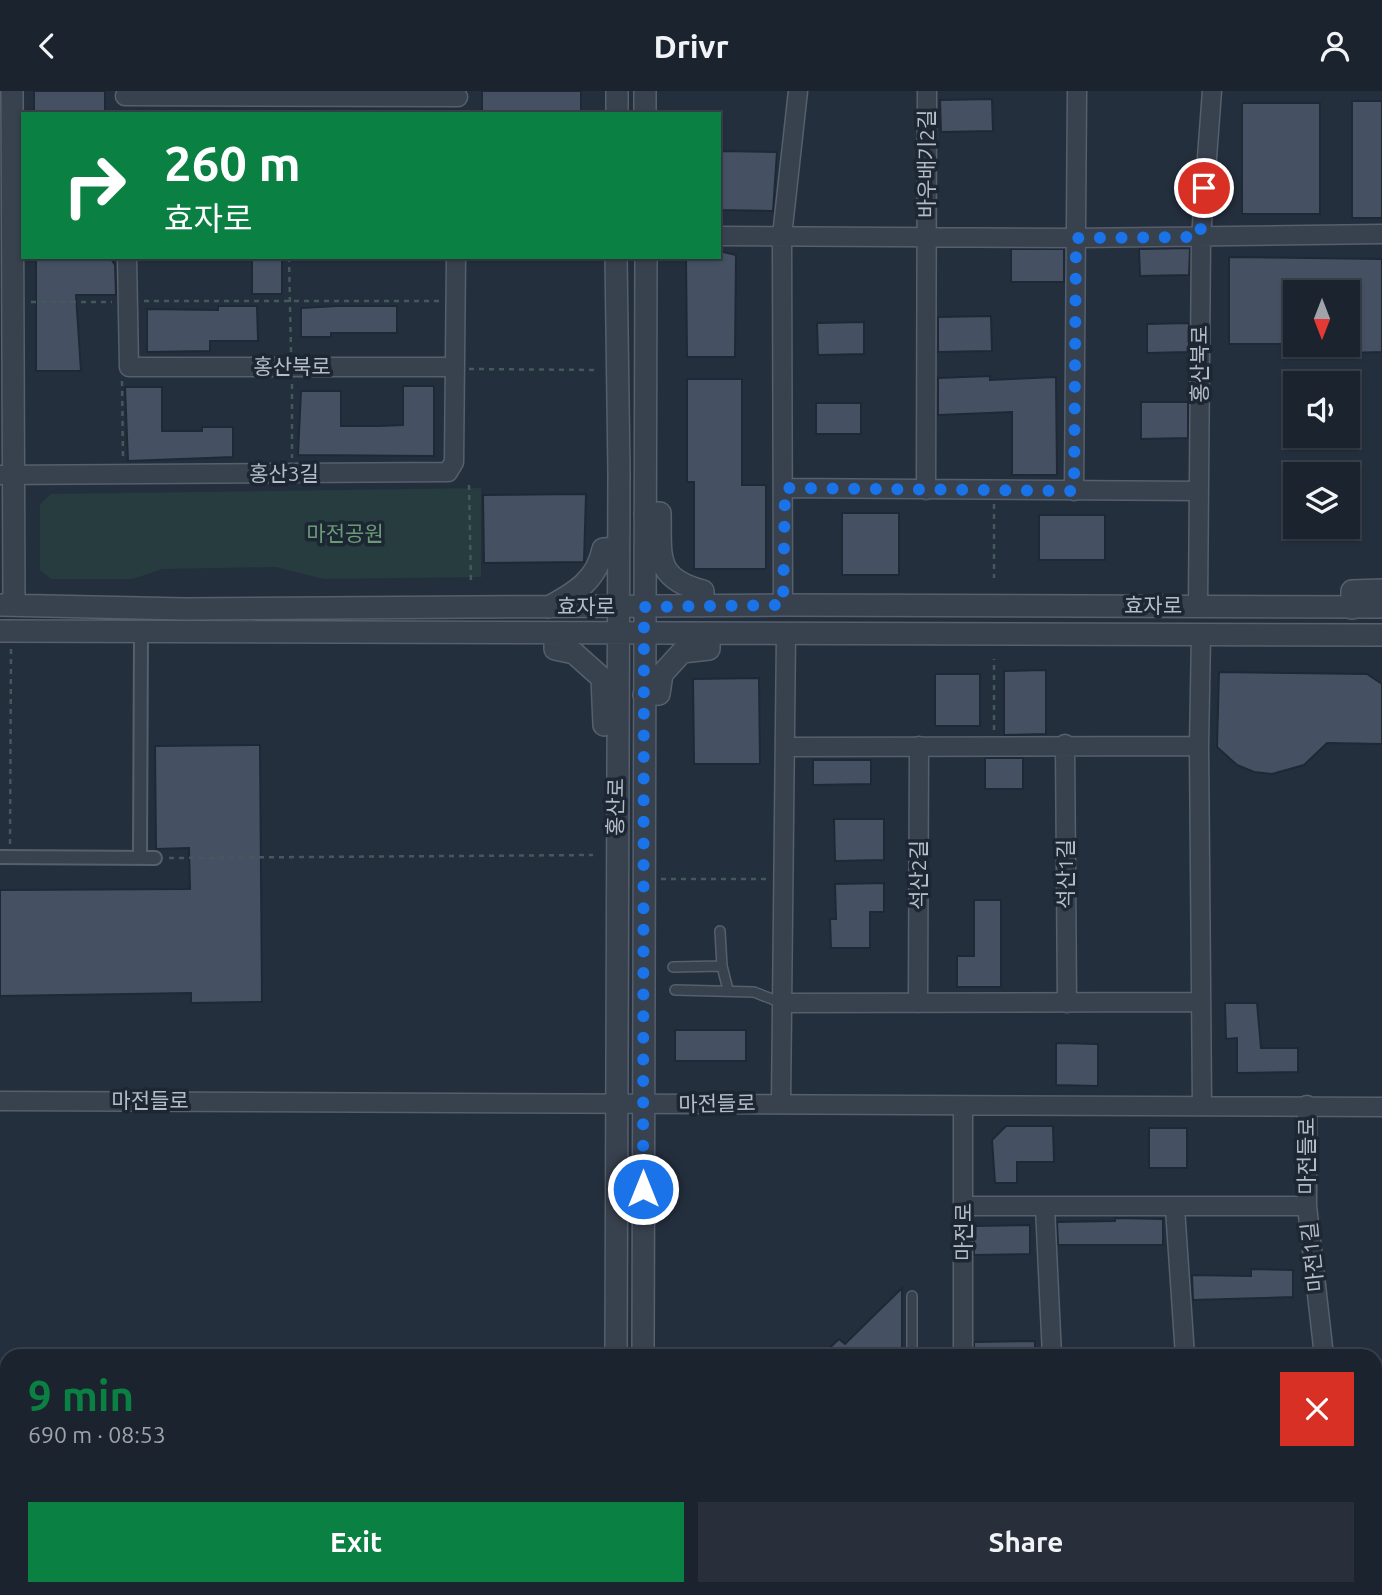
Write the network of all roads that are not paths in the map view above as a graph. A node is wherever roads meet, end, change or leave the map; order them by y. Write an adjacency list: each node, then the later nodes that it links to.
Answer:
1 (12, 91): 12 (street)
2 (617, 91): 10 (street)
3 (645, 91): 11 (street)
4 (798, 91): 15 (street)
5 (928, 91): 17 (street, 바우배기2길)
6 (1077, 91): 18 (street)
7 (1212, 91): 16 (street)
8 (125, 100): 9 (street)
9 (458, 101)
10 (617, 112)
11 (645, 112)
12 (11, 230): 24 (street)
13 (1382, 235): 16 (street)
14 (721, 236): 15 (street)
15 (782, 236): 17 (street); 25 (street)
16 (1200, 237): 18 (street); 28 (street, 홍산북로)
17 (927, 238): 18 (street); 26 (street)
18 (1076, 238): 27 (street)
19 (127, 259): 23 (street, 홍산북로)
20 (456, 259): 23 (street)
21 (616, 259): 30 (street, 홍산로)
22 (646, 259): 29 (street, 홍산로)
23 (462, 368): 24 (street, 홍산3길)
24 (6, 475): 32 (street)
25 (785, 488): 26 (street); 33 (street)
26 (926, 490): 27 (street)
27 (1074, 491): 28 (street)
28 (1199, 491): 35 (street, 홍산북로)
29 (645, 514): 34 (street); 38 (street, 홍산로)
30 (618, 548): 36 (street); 37 (street, 홍산로)
31 (1382, 590): 40 (street)
32 (7, 605): 36 (street, 효자로)
33 (783, 605): 34 (street, 효자로); 35 (street, 효자로)
34 (703, 606): 38 (street, 효자로)
35 (1198, 606): 40 (street, 효자로)
36 (548, 607): 37 (street, 효자로)
37 (617, 607): 38 (street, 효자로); 43 (street, 홍산로)
38 (644, 607): 44 (street, 홍산로)
39 (1382, 607): 40 (street, 효자로)
40 (1352, 608)
41 (141, 633): 42 (street, 효자로); 48 (street, 효자로); 57 (street)
42 (555, 633): 43 (street, 효자로); 51 (street)
43 (617, 633): 44 (street, 효자로); 51 (street, 홍산로)
44 (644, 633): 45 (street, 효자로); 50 (street, 홍산로)
45 (709, 633): 46 (street, 효자로); 50 (street)
46 (786, 633): 47 (street, 효자로); 55 (street)
47 (1201, 635): 49 (street, 효자로); 54 (street)
48 (6, 640)
49 (1381, 640)
50 (645, 695): 72 (street, 홍산로)
51 (617, 725): 71 (street, 홍산로)
52 (1065, 744): 53 (street); 54 (street); 67 (street, 석산1길)
53 (919, 746): 55 (street); 66 (street, 석산2길)
54 (1199, 746): 64 (street)
55 (785, 747): 65 (street)
56 (5, 857): 57 (street)
57 (140, 858): 58 (street)
58 (155, 858)
59 (720, 930): 60 (lane)
60 (722, 966): 61 (lane); 63 (lane)
61 (673, 967)
62 (675, 990): 63 (lane)
63 (728, 990): 65 (lane)
64 (1201, 1002): 67 (street); 73 (street)
65 (782, 1003): 66 (street); 69 (street)
66 (918, 1003): 67 (street)
67 (1067, 1003)
68 (0, 1101): 71 (street, 마전들로)
69 (782, 1103): 72 (street, 마전들로); 74 (street, 마전들로)
70 (1307, 1105): 73 (street, 마전들로); 75 (street, 마전들로); 77 (street, 마전들로)
71 (616, 1106): 72 (street, 마전들로); 81 (street, 홍산로)
72 (643, 1106): 82 (street, 홍산로)
73 (1202, 1106): 74 (street, 마전들로)
74 (962, 1107): 76 (street, 마전로)
75 (1382, 1107)
76 (965, 1206): 78 (street, 마전1길); 84 (street, 마전로)
77 (1307, 1206): 79 (street, 마전1길); 87 (street, 마전1길)
78 (1045, 1207): 79 (street, 마전1길); 85 (street)
79 (1175, 1208): 86 (street)
80 (912, 1296): 83 (lane)
81 (616, 1349)
82 (643, 1349)
83 (912, 1349)
84 (963, 1349)
85 (1052, 1349)
86 (1185, 1349)
87 (1323, 1349)

